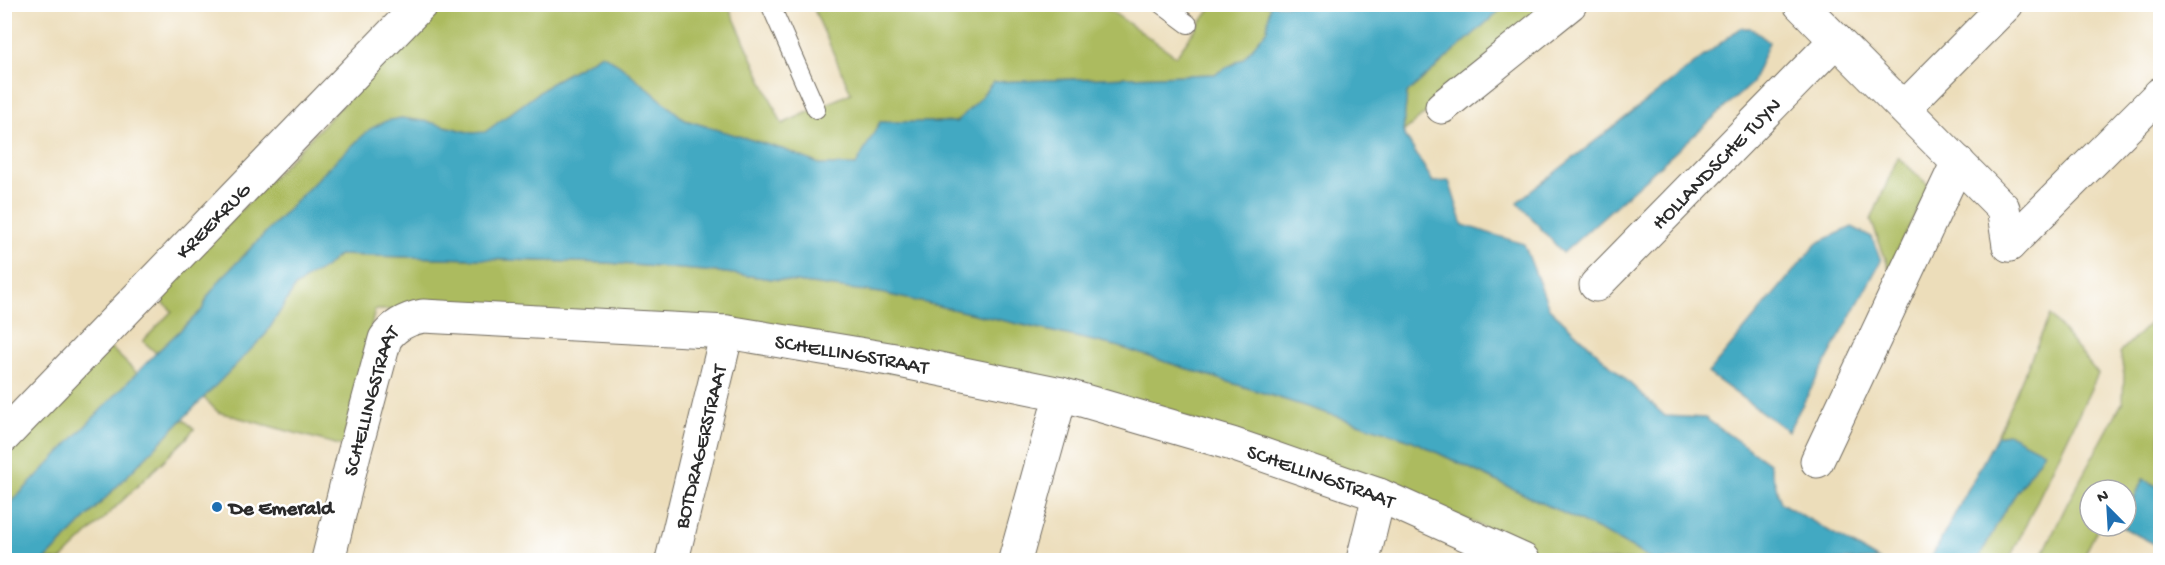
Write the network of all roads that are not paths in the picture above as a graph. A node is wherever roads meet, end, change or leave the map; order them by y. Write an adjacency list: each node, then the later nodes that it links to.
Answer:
1 (421, 4): 17 (street, KREEKRUG)
2 (770, 4): 12 (lane)
3 (1161, 4): 7 (lane)
4 (1570, 4): 10 (street)
5 (1800, 4): 8 (street)
6 (2007, 4): 11 (street)
7 (1188, 24)
8 (1836, 40): 11 (street); 14 (street, HOLLANDSCHE TUYN)
9 (2160, 94): 13 (street)
10 (1442, 107)
11 (1904, 108): 13 (street)
12 (816, 109)
13 (1958, 162): 18 (street)
14 (1596, 285)
15 (727, 332): 16 (street, SCHELLINGSTRAAT); 20 (street, SCHELLINGSTRAAT); 21 (street, BOTDRAGERSTRAAT)
16 (1061, 394): 19 (street, SCHELLINGSTRAAT); 22 (street)
17 (4, 436)
18 (1817, 461)
19 (1378, 495): 23 (street); 24 (street, SCHELLINGSTRAAT)
20 (328, 561)
21 (672, 561)
22 (1015, 561)
23 (1363, 561)
24 (1523, 561)

